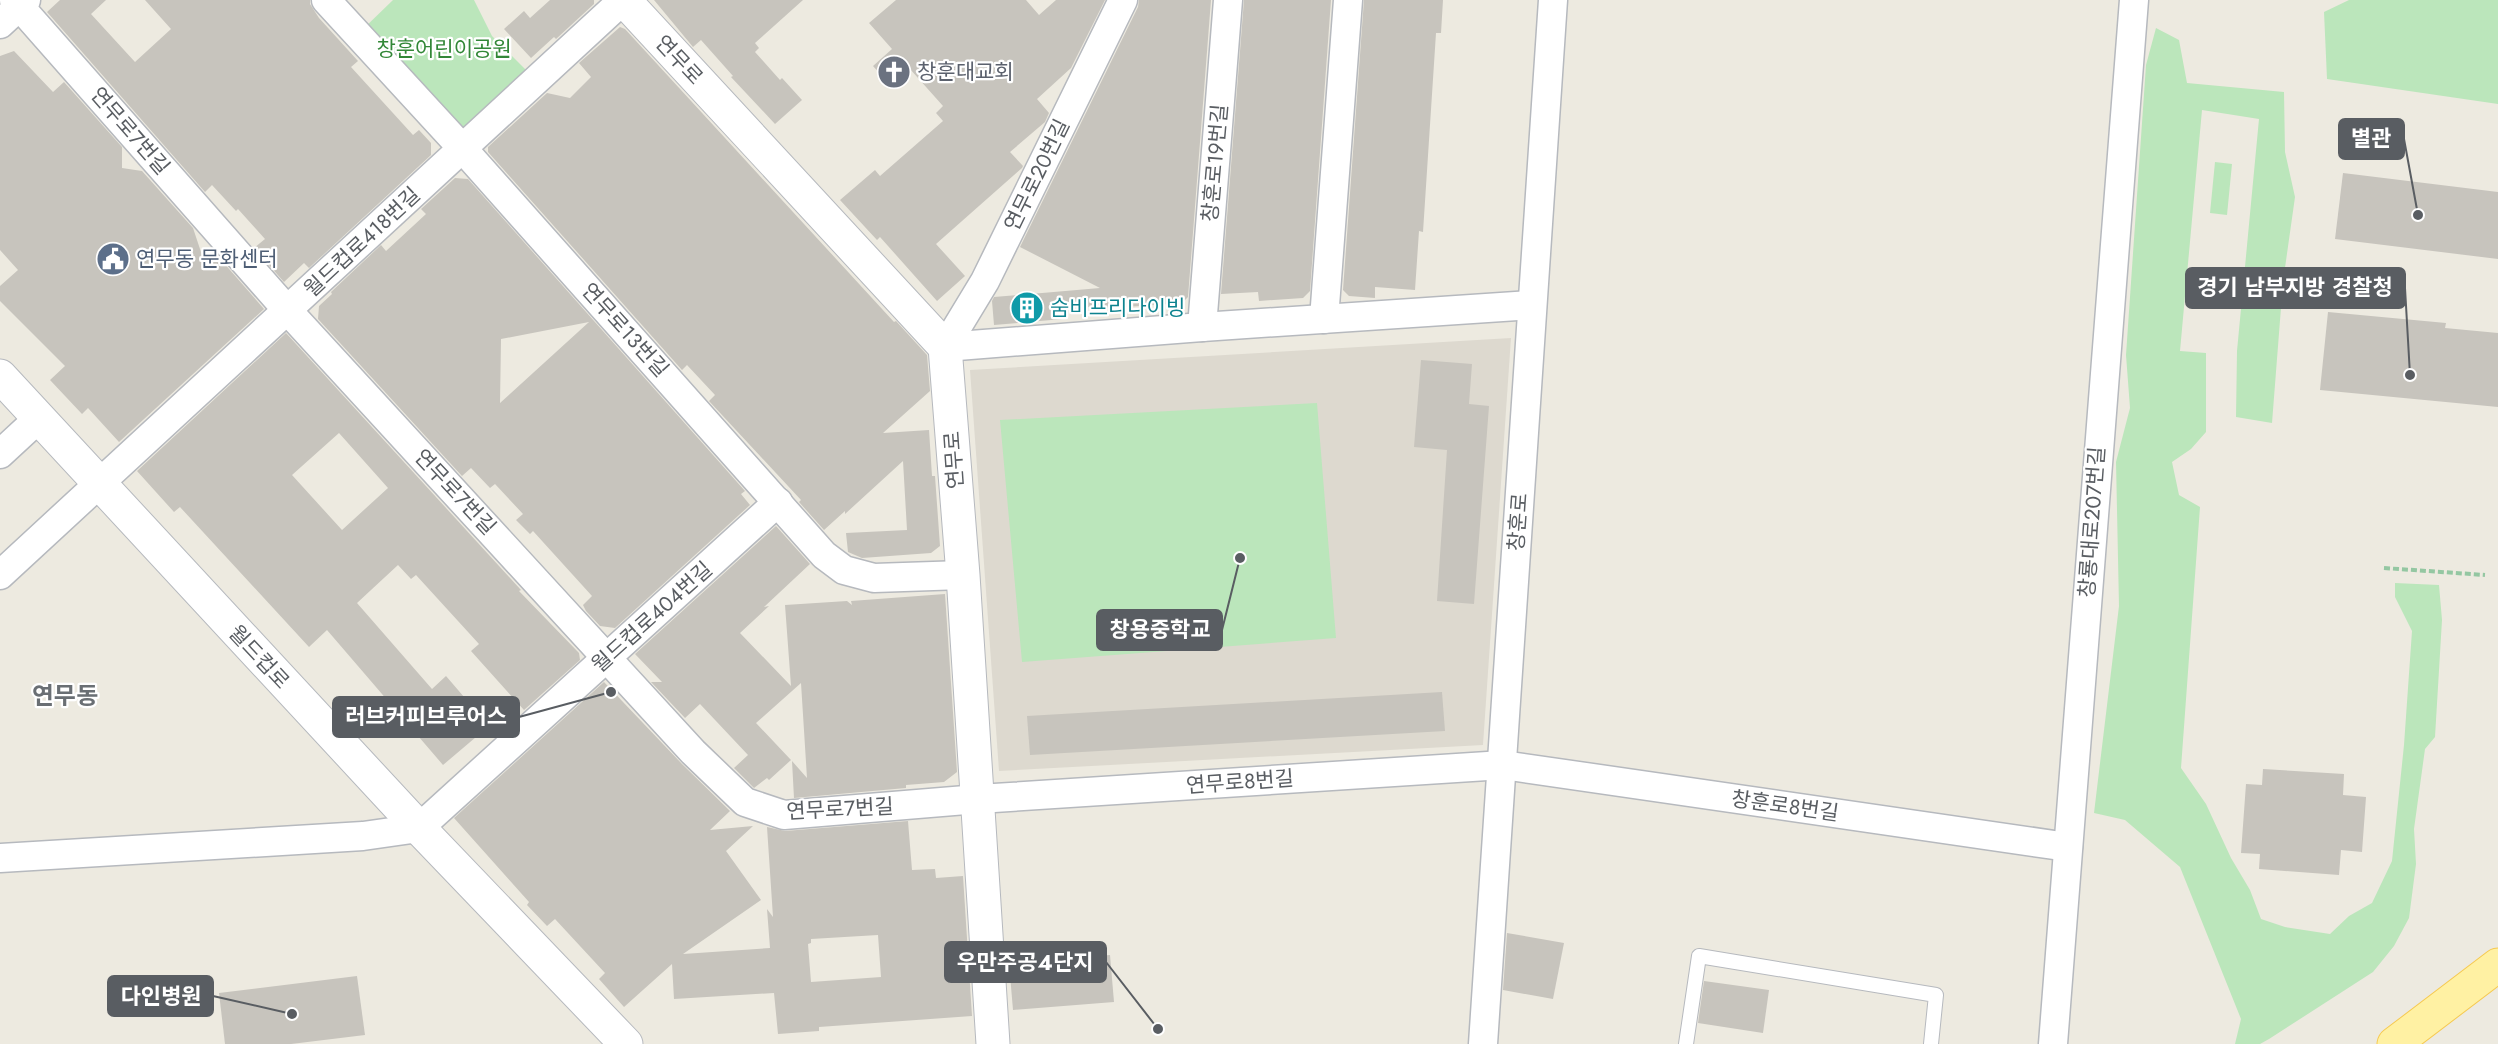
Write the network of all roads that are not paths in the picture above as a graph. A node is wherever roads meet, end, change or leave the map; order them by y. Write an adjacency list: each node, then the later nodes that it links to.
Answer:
1 (326, 0): 9 (street, 연무로13번길)
2 (624, 0): 9 (street, 월드컵로418번길); 14 (street, 연무로)
3 (1123, 0): 14 (street, 연무로20번길)
4 (1228, 0): 13 (street, 창훈로19번길)
5 (1348, 0): 12 (street)
6 (1553, 0): 10 (street, 창훈로)
7 (2134, 0): 26 (street, 창룡대로207번길)
8 (15, 7): 11 (street, 연무로7번길)
9 (463, 148): 11 (street, 월드컵로418번길); 19 (street, 연무로13번길)
10 (1532, 305): 12 (street); 23 (street, 창훈로)
11 (288, 310): 18 (street, 월드컵로418번길); 22 (street, 연무로7번길)
12 (1324, 319): 13 (street)
13 (1202, 327): 14 (street)
14 (945, 348): 21 (street, 연무로)
15 (0, 375): 16 (street, 월드컵로)
16 (39, 418): 17 (street); 18 (street, 월드컵로)
17 (0, 454)
18 (100, 485): 20 (street); 25 (street, 월드컵로)
19 (778, 502): 21 (street, 연무로13번길); 22 (street, 월드컵로404번길)
20 (0, 575)
21 (963, 575): 24 (street, 연무로)
22 (607, 658): 24 (street, 연무로7번길); 25 (street, 월드컵로404번길)
23 (1503, 765): 24 (street, 연무로8번길); 26 (street, 창훈로8번길); 31 (street, 창훈로)
24 (978, 799): 30 (street, 연무로)
25 (419, 828): 27 (street); 29 (street, 월드컵로)
26 (2068, 847): 34 (street, 창룡대로207번길)
27 (0, 858)
28 (2498, 966): 35 (main road)
29 (626, 1044)
30 (993, 1044)
31 (1483, 1044)
32 (1686, 1044): 33 (lane)
33 (1931, 1044)
34 (2053, 1044)
35 (2394, 1044)

